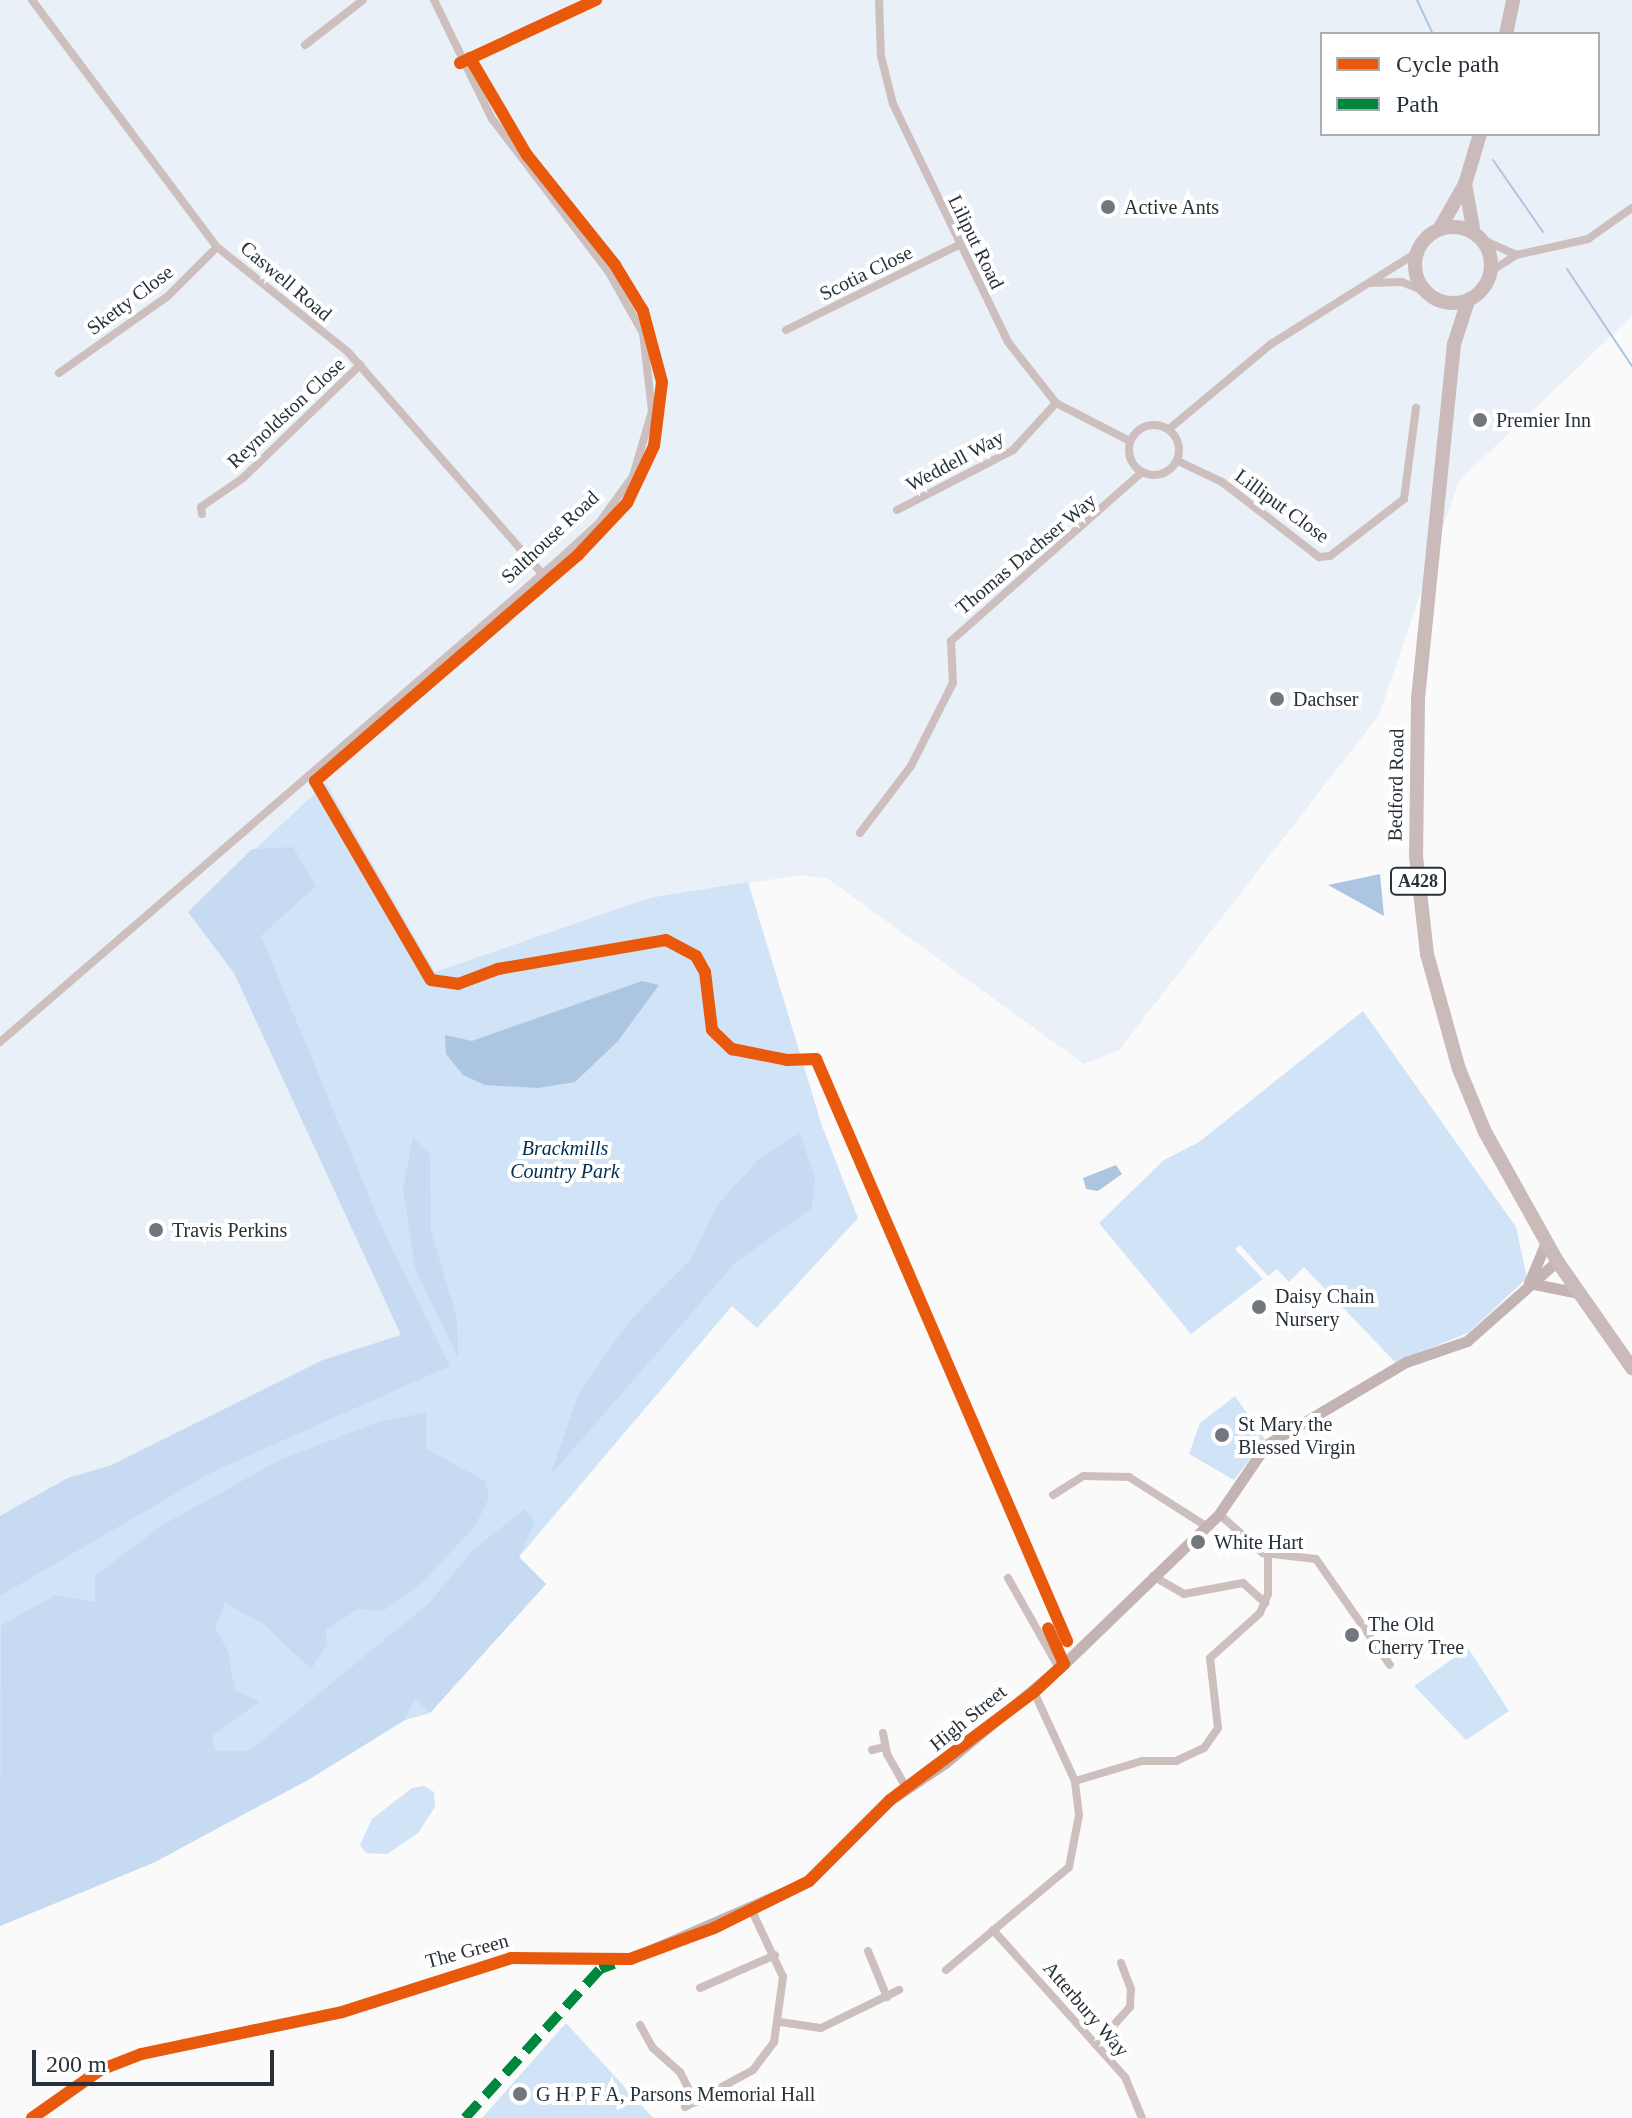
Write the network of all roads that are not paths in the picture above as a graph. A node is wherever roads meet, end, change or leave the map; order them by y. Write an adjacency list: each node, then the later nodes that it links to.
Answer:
1 (32, 0): 14 (street, Caswell Road)
2 (363, 0): 7 (street)
3 (434, 0): 34 (street, Salthouse Road)
4 (879, 0): 13 (street, Liliput Road)
5 (1513, 0): 6 (highway)
6 (1506, 32)
7 (305, 45)
8 (1479, 136): 9 (highway)
9 (1465, 184): 11 (highway); 12 (highway)
10 (1632, 208): 16 (street)
11 (1440, 228): 12 (highway); 15 (highway)
12 (1478, 234): 16 (street); 17 (highway)
13 (959, 245): 22 (street, Scotia Close); 26 (street, Liliput Road)
14 (217, 247): 24 (street, Caswell Road); 25 (street, Sketty Close)
15 (1419, 251): 18 (street); 19 (highway)
16 (1516, 255): 17 (street)
17 (1487, 274): 20 (highway)
18 (1365, 284): 19 (street); 28 (street)
19 (1424, 291): 21 (highway)
20 (1468, 301): 21 (highway); 23 (highway, Bedford Road / A428)
21 (1437, 304): 23 (highway, Bedford Road / A428)
22 (786, 330)
23 (1454, 344): 37 (highway, Bedford Road / A428)
24 (360, 365): 33 (street, Reynoldston Close); 34 (street, Caswell Road)
25 (59, 373)
26 (1056, 403): 29 (street, Liliput Road); 32 (street, Weddell Way)
27 (1416, 408): 30 (street, Lilliput Close)
28 (1169, 429): 29 (street); 30 (street)
29 (1130, 441): 31 (street)
30 (1178, 461): 31 (street)
31 (1141, 473): 35 (street, Thomas Dachser Way)
32 (897, 510)
33 (202, 514)
34 (540, 571): 36 (street, Salthouse Road)
35 (860, 833)
36 (0, 1042)
37 (1546, 1242): 38 (highway, Bedford Road / A428); 39 (street)
38 (1557, 1261): 39 (street, High Street); 40 (highway, Bedford Road / A428)
39 (1529, 1283): 40 (street); 43 (street, High Street)
40 (1579, 1293): 41 (highway, Bedford Road / A428)
41 (1632, 1368)
42 (1053, 1495): 44 (street)
43 (1219, 1514): 44 (street, High Street); 45 (street)
44 (1206, 1526): 46 (street, High Street)
45 (1268, 1555): 48 (street); 50 (street)
46 (1152, 1575): 48 (street); 49 (street, High Street)
47 (1008, 1578): 49 (street)
48 (1265, 1603): 55 (street)
49 (1063, 1665): 51 (street, High Street)
50 (1390, 1665)
51 (1034, 1692): 55 (street); 56 (street, High Street)
52 (883, 1733): 53 (street)
53 (884, 1747): 54 (street); 56 (street)
54 (872, 1750)
55 (1075, 1781): 59 (street)
56 (907, 1789): 57 (street, High Street)
57 (890, 1800): 58 (street, The Green)
58 (751, 1909): 61 (street); 72 (street, The Green)
59 (993, 1930): 63 (street); 69 (street, Atterbury Way)
60 (868, 1951): 66 (street)
61 (775, 1955): 64 (street); 67 (street)
62 (1121, 1963): 69 (street)
63 (946, 1970)
64 (700, 1988)
65 (899, 1990): 66 (street)
66 (887, 1997): 67 (street)
67 (780, 2022): 70 (street)
68 (640, 2025): 70 (street)
69 (1096, 2045): 73 (street, Atterbury Way)
70 (695, 2102): 71 (street)
71 (685, 2107)
72 (32, 2118)
73 (1142, 2118)

